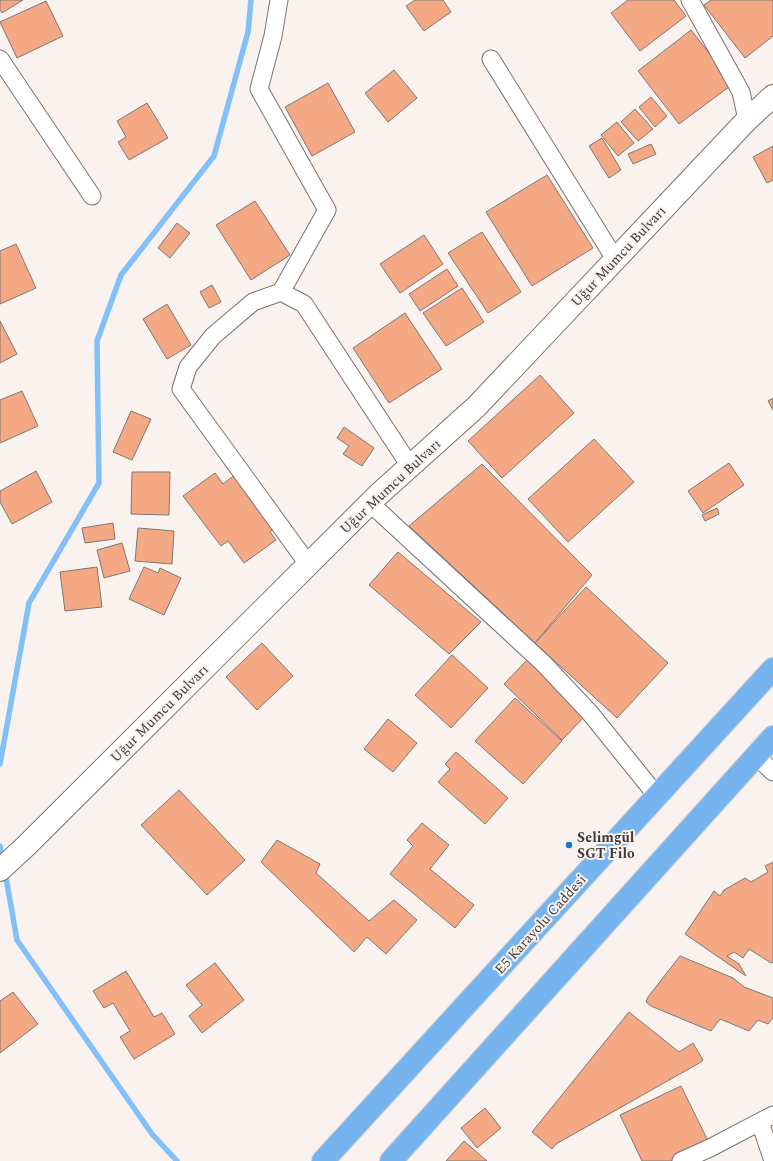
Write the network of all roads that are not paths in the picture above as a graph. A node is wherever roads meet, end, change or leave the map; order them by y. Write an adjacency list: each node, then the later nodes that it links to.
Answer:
1 (279, 0): 9 (street)
2 (690, 0): 6 (street)
3 (0, 59): 7 (street)
4 (491, 59): 8 (street)
5 (773, 96): 6 (street, Uğur Mumcu Bulvarı)
6 (747, 120): 8 (street, Uğur Mumcu Bulvarı)
7 (92, 196)
8 (615, 259): 10 (street, Uğur Mumcu Bulvarı)
9 (281, 292): 10 (street); 12 (street)
10 (410, 466): 11 (street, Uğur Mumcu Bulvarı)
11 (370, 503): 12 (street, Uğur Mumcu Bulvarı); 17 (street)
12 (308, 564): 18 (street, Uğur Mumcu Bulvarı)
13 (773, 669): 17 (highway, E5 Karayolu Caddesi)
14 (773, 736): 15 (highway)
15 (756, 756): 16 (street); 21 (highway)
16 (773, 772)
17 (657, 796): 20 (highway, E5 Karayolu Caddesi)
18 (0, 870)
19 (767, 1118): 22 (street); 23 (street)
20 (323, 1161)
21 (391, 1161)
22 (681, 1161)
23 (773, 1161)

